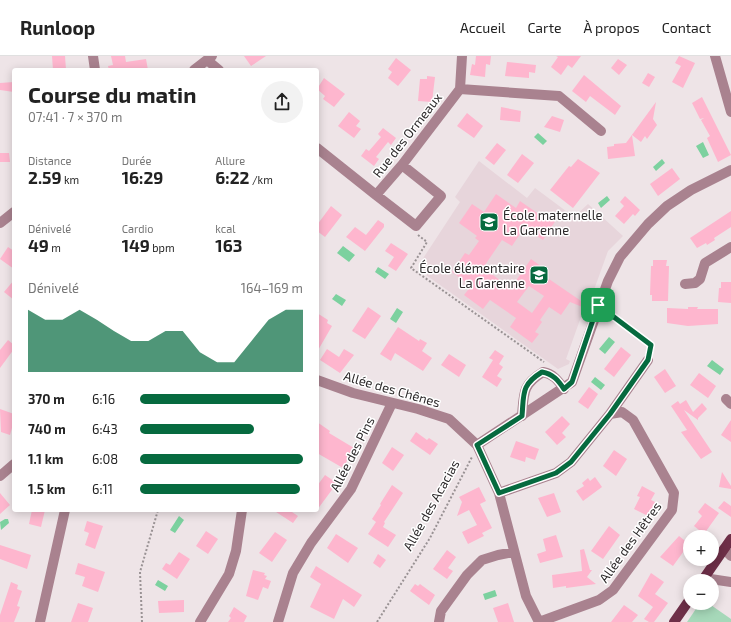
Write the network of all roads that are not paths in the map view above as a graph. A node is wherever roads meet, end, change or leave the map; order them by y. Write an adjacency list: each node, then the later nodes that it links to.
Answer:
1 (93, 56): 5 (street)
2 (462, 56): 8 (street, Rue des Ormeaux)
3 (715, 56): 9 (street)
4 (210, 58): 6 (street); 7 (street)
5 (94, 68)
6 (197, 68)
7 (218, 68)
8 (460, 89): 10 (street, Rue des Ormeaux); 12 (street, Rue des Ormeaux)
9 (731, 112)
10 (601, 131)
11 (319, 150): 14 (street, Rue des Ormeaux)
12 (402, 165): 14 (street, Rue des Ormeaux); 14 (street)
13 (731, 170): 21 (street)
14 (376, 195)
15 (12, 214): 16 (street)
16 (0, 223)
17 (731, 247): 18 (street)
18 (685, 284)
19 (648, 360): 23 (street)
20 (319, 381): 22 (street, Allée des Chênes)
21 (564, 389): 24 (street); 24 (street)
22 (392, 403): 25 (street, Allée des Chênes); 40 (street, Allée des Pins)
23 (610, 414): 28 (street); 42 (street, Allée des Hêtres)
24 (522, 416): 25 (street)
25 (477, 445): 28 (street, Allée des Chênes)
26 (12, 466): 27 (street)
27 (0, 476)
28 (499, 493): 32 (street, Allée des Chênes)
29 (65, 512): 38 (street)
30 (242, 512): 39 (street)
31 (731, 539): 33 (main road)
32 (514, 552): 41 (street); 42 (street, Allée des Chênes)
33 (728, 552): 34 (main road)
34 (708, 574)
35 (719, 581): 36 (street)
36 (731, 582)
37 (683, 609): 43 (main road)
38 (40, 622)
39 (200, 622)
40 (278, 622)
41 (439, 622)
42 (539, 622)
43 (674, 622)

